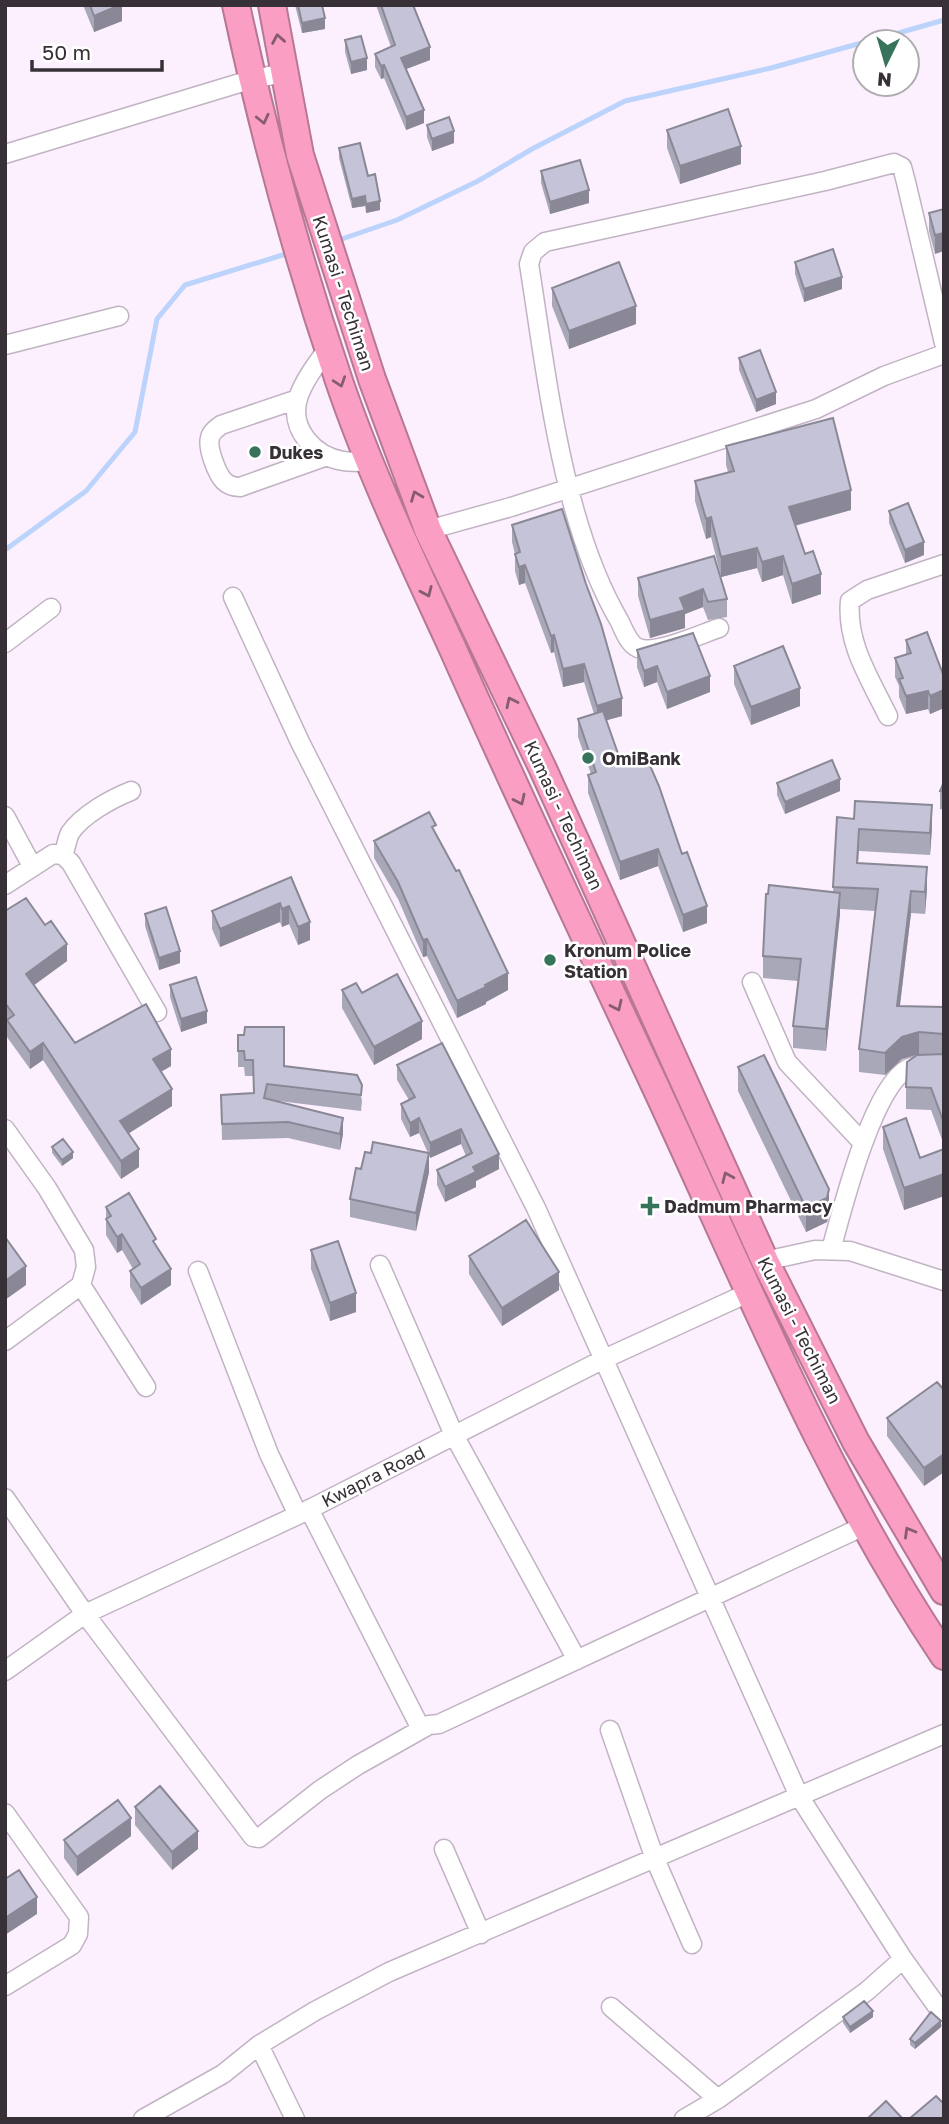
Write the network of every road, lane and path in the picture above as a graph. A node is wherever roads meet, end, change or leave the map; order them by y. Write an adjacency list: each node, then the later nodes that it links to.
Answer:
1 (236, 5): 4 (highway)
2 (272, 5): 3 (highway, Kumasi - Techiman, one-way to 2)
3 (284, 73): 4 (street); 15 (highway, Kumasi - Techiman, one-way to 3)
4 (253, 79): 5 (street); 9 (highway, one-way to 9)
5 (5, 154)
6 (119, 316): 8 (street)
7 (944, 343): 14 (street)
8 (5, 345)
9 (329, 347): 11 (street); 13 (highway, one-way to 13)
10 (944, 354): 14 (street)
11 (298, 399): 12 (street); 12 (street)
12 (327, 456): 13 (street)
13 (370, 462): 38 (highway, one-way to 38)
14 (569, 488): 15 (street); 19 (street)
15 (428, 530): 33 (highway, Kumasi - Techiman, one-way to 15)
16 (944, 564): 21 (street)
17 (233, 597): 40 (street)
18 (51, 608): 20 (street)
19 (719, 628)
20 (5, 643)
21 (888, 716)
22 (131, 791): 24 (street)
23 (5, 816): 25 (street)
24 (64, 855): 25 (street); 28 (street)
25 (32, 866): 26 (street)
26 (5, 885)
27 (752, 982): 31 (street)
28 (157, 1013)
29 (944, 1066): 31 (street)
30 (5, 1129): 37 (street)
31 (862, 1142): 32 (street)
32 (831, 1250): 33 (street); 36 (street)
33 (765, 1261): 46 (highway, Kumasi - Techiman, one-way to 33)
34 (380, 1265): 42 (street)
35 (198, 1271): 44 (street)
36 (944, 1281)
37 (81, 1285): 39 (street); 41 (street)
38 (748, 1293): 40 (street, Kwapra Road); 45 (highway)
39 (5, 1341)
40 (604, 1359): 42 (street, Kwapra Road); 47 (street)
41 (146, 1387)
42 (454, 1435): 44 (street, Kwapra Road); 50 (street)
43 (5, 1498): 48 (street)
44 (304, 1512): 48 (street, Kwapra Road); 52 (street)
45 (864, 1526): 47 (street); 49 (highway)
46 (944, 1591)
47 (711, 1599): 50 (street); 55 (street)
48 (85, 1614): 51 (street, Kwapra Road); 52 (street)
49 (944, 1656)
50 (578, 1660): 52 (street)
51 (5, 1671)
52 (421, 1729)
53 (610, 1730): 58 (street)
54 (944, 1734): 55 (street)
55 (799, 1796): 58 (street); 61 (street)
56 (5, 1813): 62 (street)
57 (444, 1849): 59 (street)
58 (655, 1859): 59 (street); 60 (street)
59 (481, 1934): 65 (street)
60 (692, 1944)
61 (903, 1959): 64 (street); 66 (street)
62 (5, 1986)
63 (611, 2007): 66 (street)
64 (944, 2016)
65 (259, 2045): 67 (street); 68 (street)
66 (711, 2109): 69 (street)
67 (143, 2119)
68 (295, 2119)
69 (684, 2119)

